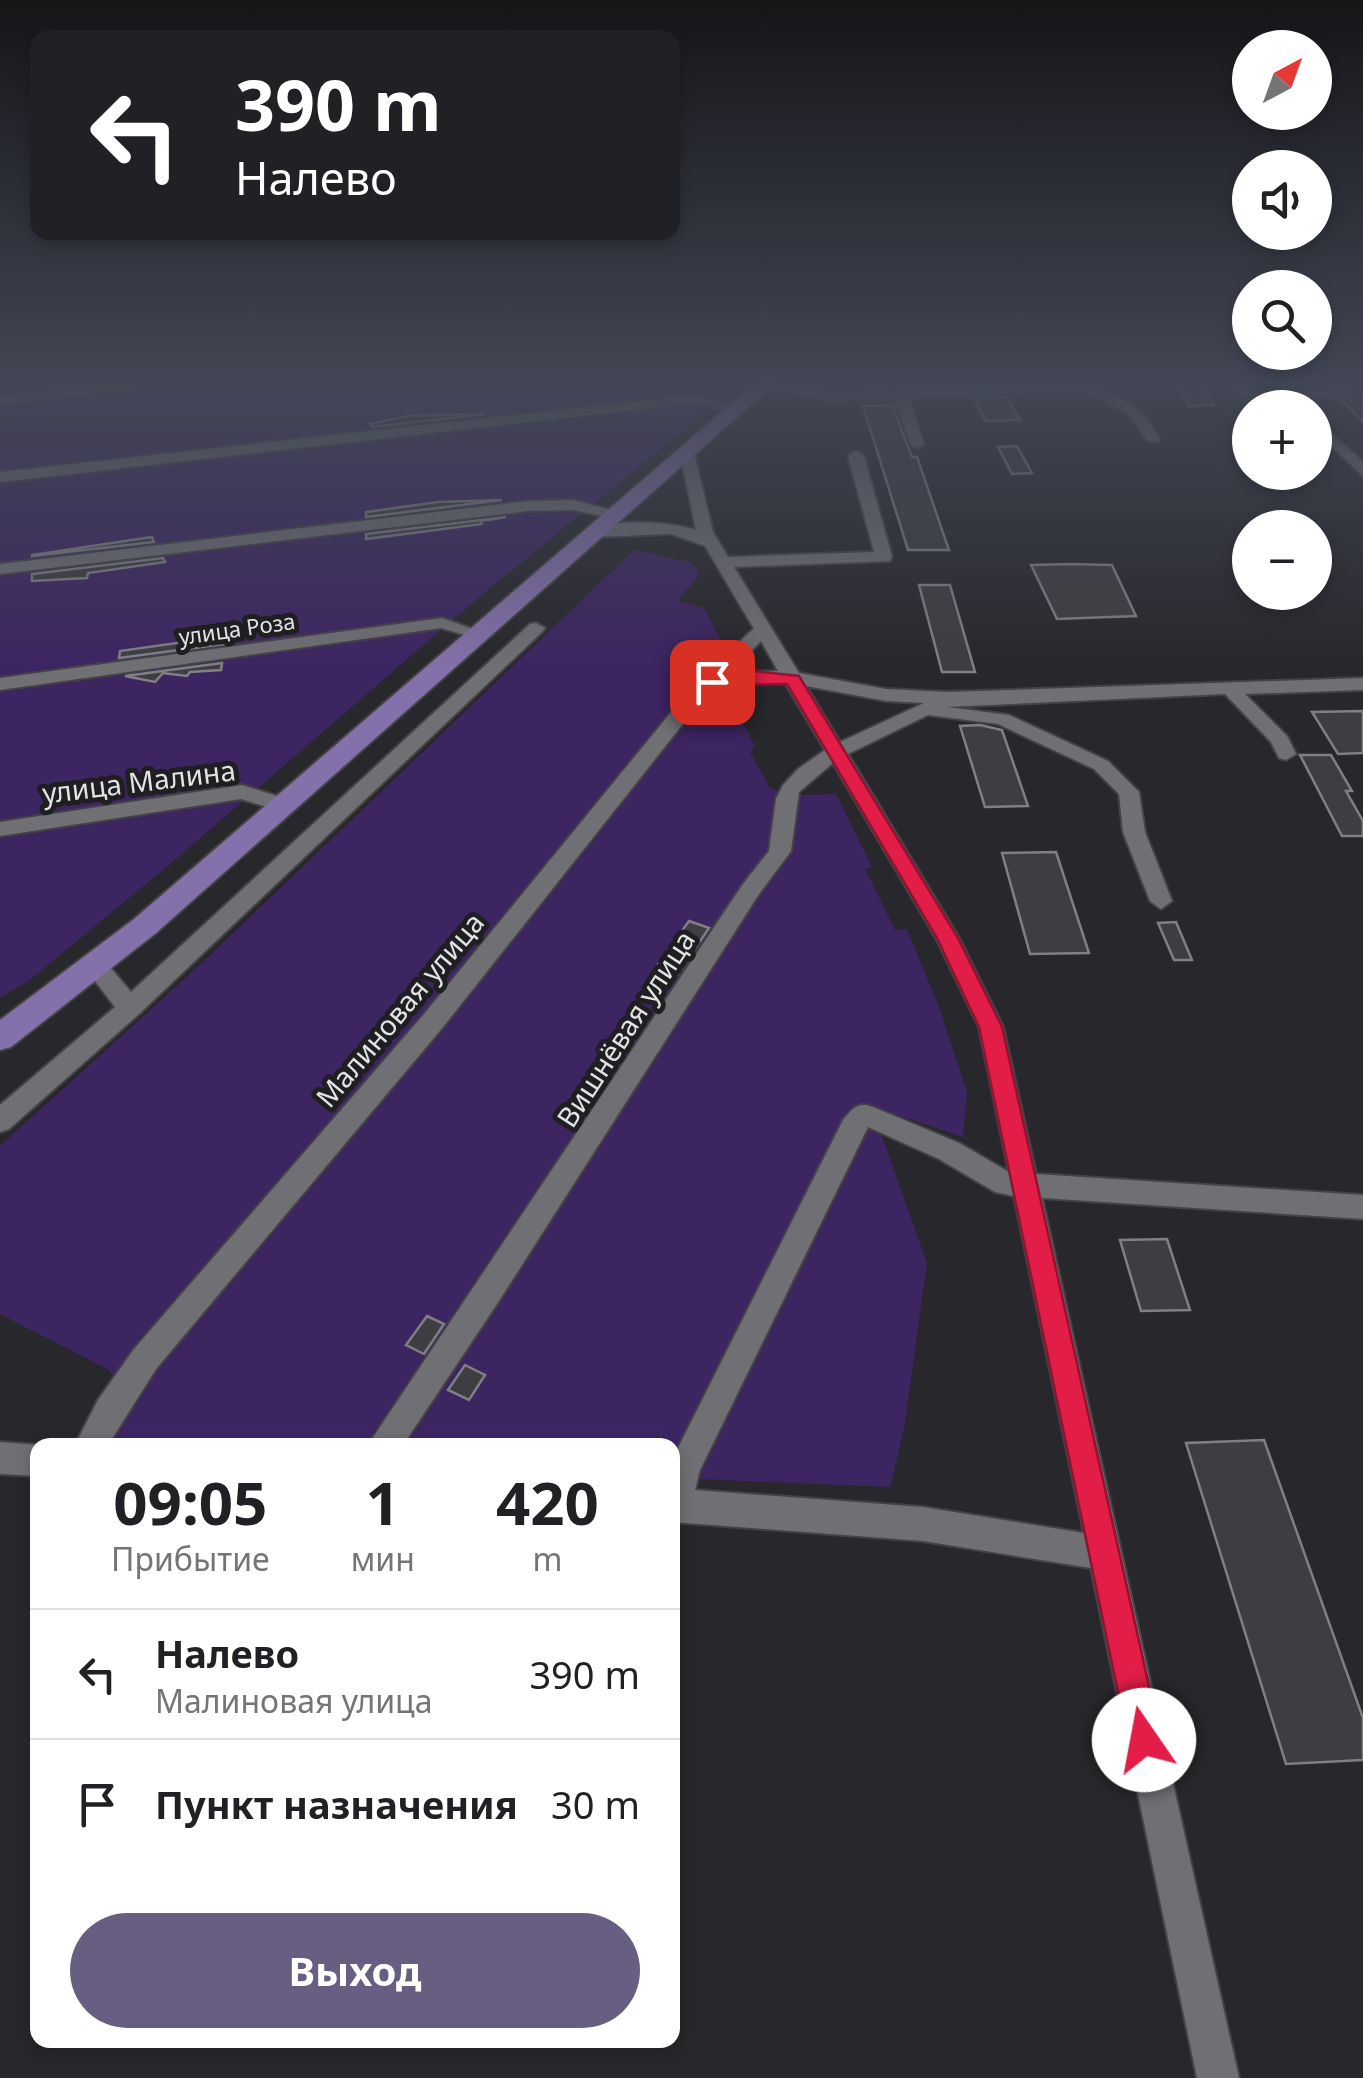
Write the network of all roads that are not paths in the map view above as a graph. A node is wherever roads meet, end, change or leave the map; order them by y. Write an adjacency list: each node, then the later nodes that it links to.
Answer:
1 (662, 475): 4 (main road)
2 (692, 475): 6 (street)
3 (861, 475): 7 (street)
4 (618, 514): 5 (main road); 8 (street)
5 (597, 532): 6 (street); 11 (main road)
6 (712, 543): 7 (street)
7 (723, 562): 10 (street)
8 (0, 569)
9 (536, 628): 19 (street)
10 (764, 630): 12 (street); 13 (street, Малиновая улица)
11 (478, 634): 14 (street, улица Роза); 17 (main road)
12 (793, 679): 13 (street); 18 (street); 20 (street)
13 (712, 682): 31 (street, Малиновая улица)
14 (0, 684)
15 (1363, 684): 16 (street)
16 (1228, 688): 18 (street); 21 (street)
17 (404, 699): 19 (street); 22 (main road)
18 (937, 704): 20 (street, Вишнёвая улица); 24 (street)
19 (446, 710): 26 (street)
20 (837, 753): 29 (street); 32 (street, Вишнёвая улица)
21 (1286, 754)
22 (283, 805): 23 (street, улица Малина); 25 (main road)
23 (0, 828)
24 (1162, 901)
25 (96, 966): 26 (street); 27 (main road)
26 (130, 1008): 28 (street)
27 (0, 1038)
28 (0, 1122)
29 (1025, 1184): 30 (street); 35 (street); 37 (street)
30 (1363, 1207)
31 (94, 1438)
32 (389, 1438)
33 (0, 1458): 34 (street)
34 (30, 1460)
35 (680, 1483)
36 (680, 1507): 37 (street)
37 (1104, 1552): 38 (street)
38 (1218, 2078)

